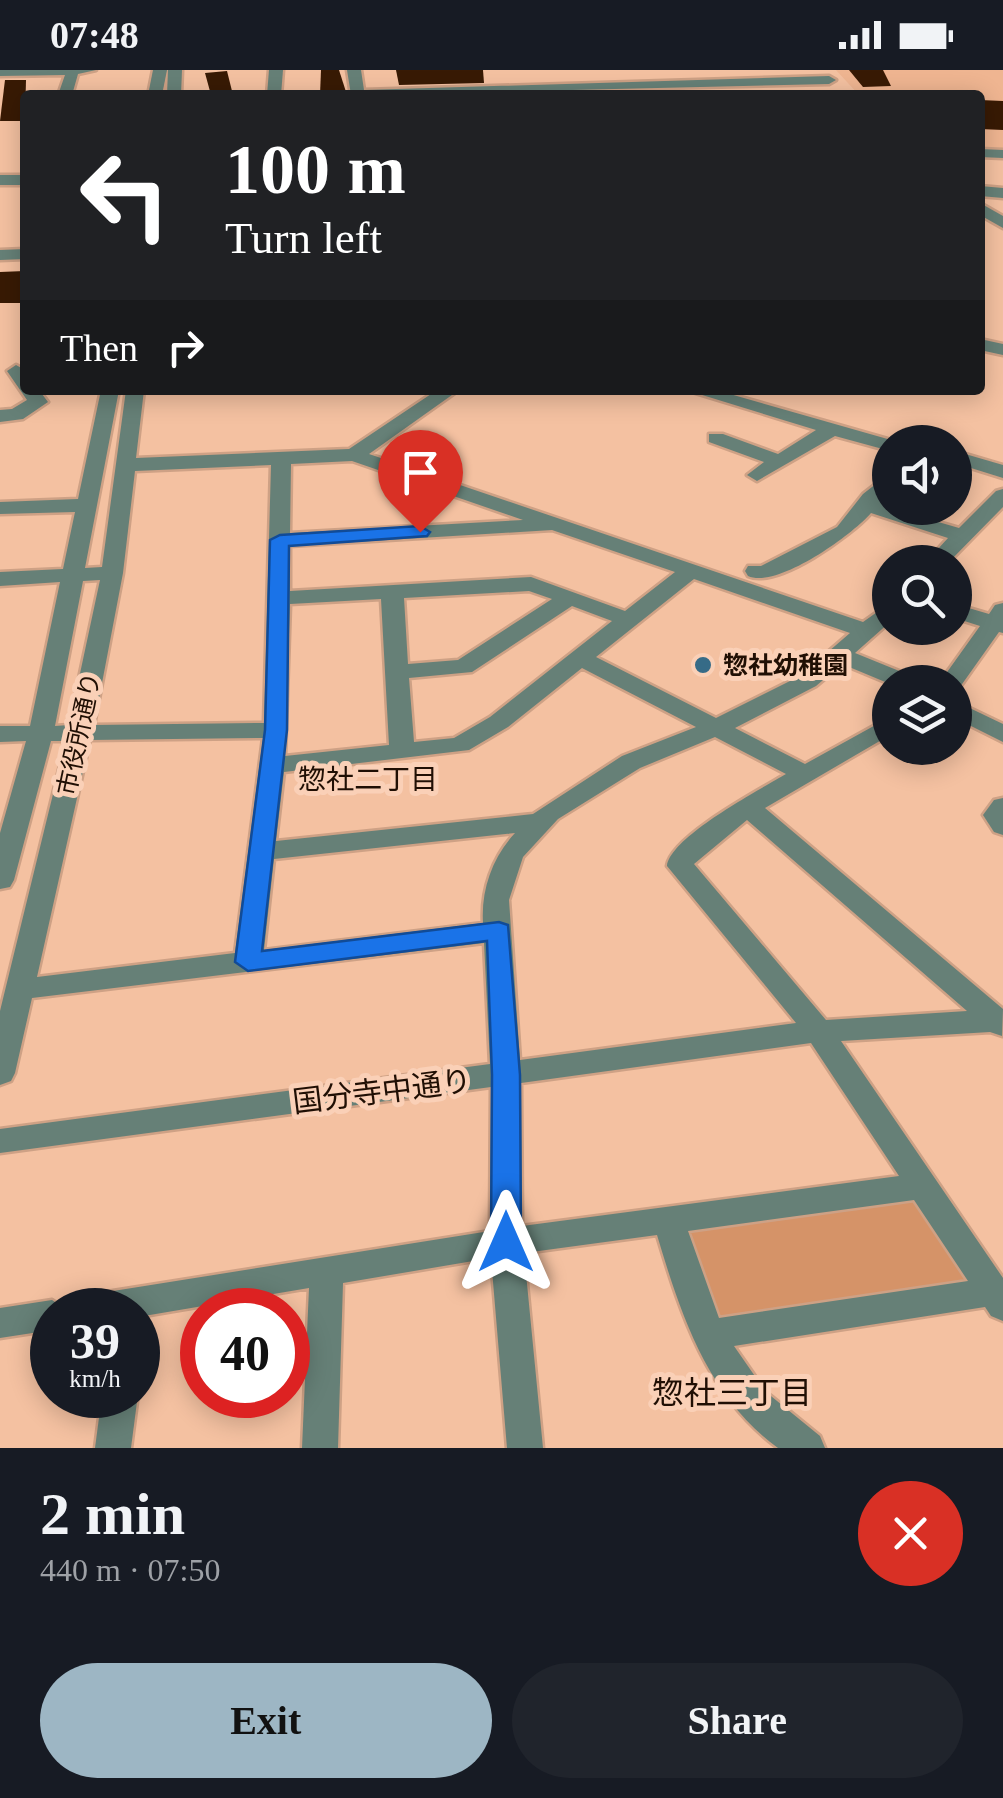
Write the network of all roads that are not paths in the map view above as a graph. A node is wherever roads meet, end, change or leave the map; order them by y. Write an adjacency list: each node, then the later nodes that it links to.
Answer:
1 (73, 70): 2 (street); 3 (street)
2 (89, 70)
3 (0, 72)
4 (825, 75): 5 (street)
5 (611, 90)
6 (33, 395): 11 (street)
7 (109, 395): 24 (street, 市役所通り)
8 (134, 395): 19 (street, 市役所通り)
9 (443, 395): 15 (street)
10 (713, 395): 12 (street)
11 (0, 416)
12 (832, 429): 14 (street); 17 (street)
13 (716, 438): 17 (street)
14 (872, 439)
15 (354, 455): 16 (street); 26 (street)
16 (281, 459): 19 (street); 28 (street)
17 (777, 460): 21 (street)
18 (972, 463): 20 (street)
19 (124, 464): 32 (street, 市役所通り)
20 (1003, 472)
21 (757, 474)
22 (1003, 494): 27 (street)
23 (870, 498): 27 (street); 31 (street)
24 (84, 504): 25 (street); 33 (street, 市役所通り)
25 (0, 508)
26 (561, 524): 28 (street); 30 (street)
27 (963, 536): 29 (street)
28 (280, 540): 37 (street)
29 (954, 545)
30 (692, 569): 39 (street); 42 (street)
31 (756, 571)
32 (112, 573): 33 (street); 51 (street, 市役所通り)
33 (71, 575): 34 (street); 52 (street, 市役所通り)
34 (0, 579)
35 (392, 592): 36 (street); 37 (street); 47 (street)
36 (571, 597): 39 (street); 47 (street)
37 (278, 598): 50 (street)
38 (972, 614): 40 (street)
39 (627, 618): 44 (street)
40 (1000, 620): 45 (street)
41 (872, 626): 42 (street)
42 (868, 630): 43 (street)
43 (840, 654): 46 (street); 49 (street)
44 (579, 658): 49 (street); 56 (street)
45 (965, 665)
46 (872, 668)
47 (397, 672): 56 (street)
48 (972, 717): 54 (street)
49 (714, 729): 58 (street); 61 (street)
50 (276, 730): 51 (street); 57 (street)
51 (80, 732): 52 (street); 67 (street, 市役所通り)
52 (41, 733): 53 (street); 64 (street, 市役所通り)
53 (0, 734)
54 (1003, 734)
55 (872, 735): 58 (street)
56 (402, 751): 57 (street)
57 (272, 765): 63 (street)
58 (803, 773): 60 (street)
59 (1003, 806): 62 (street)
60 (748, 807): 68 (street); 69 (street)
61 (541, 822): 63 (street); 65 (street)
62 (1003, 826)
63 (262, 851): 66 (street)
64 (0, 880)
65 (499, 931): 66 (street); 71 (street)
66 (248, 962): 67 (street)
67 (23, 989): 70 (street, 市役所通り)
68 (1001, 1022): 69 (street, 国分寺中通り)
69 (819, 1031): 71 (street, 国分寺中通り); 73 (street)
70 (0, 1073)
71 (506, 1075): 72 (street, 国分寺中通り); 75 (street)
72 (0, 1141)
73 (920, 1186): 74 (street); 77 (street)
74 (669, 1222): 75 (street); 81 (street)
75 (506, 1242): 76 (street); 85 (street)
76 (328, 1271): 78 (street); 84 (street)
77 (997, 1299): 81 (street)
78 (160, 1302)
79 (30, 1318): 80 (street)
80 (0, 1323)
81 (706, 1336): 86 (street)
82 (117, 1418): 83 (street)
83 (113, 1448)
84 (320, 1448)
85 (525, 1448)
86 (807, 1448)

